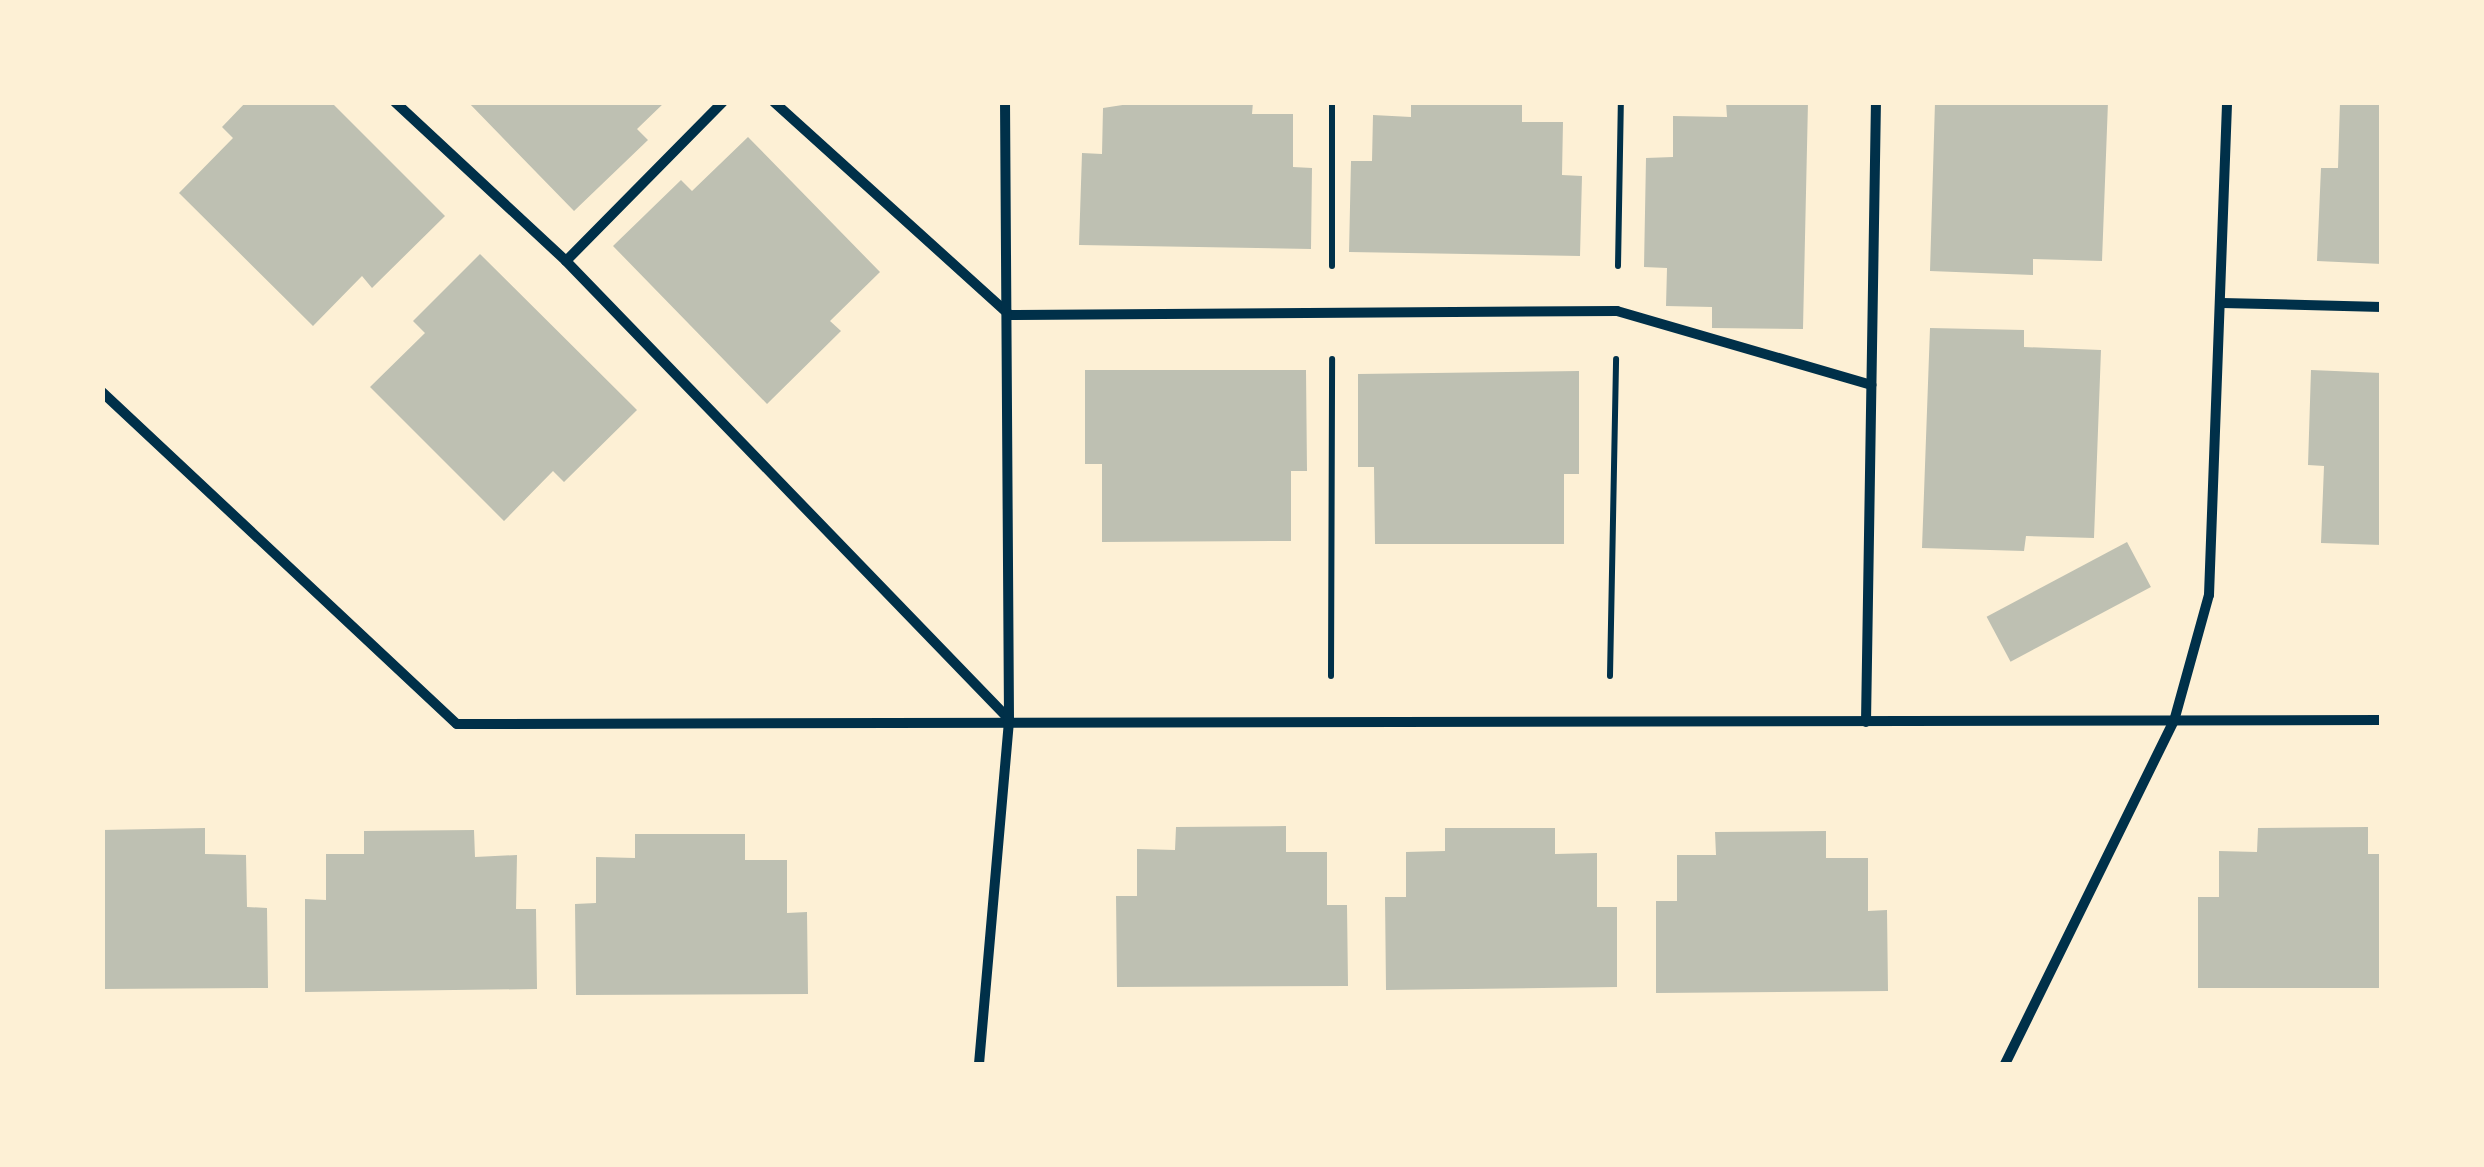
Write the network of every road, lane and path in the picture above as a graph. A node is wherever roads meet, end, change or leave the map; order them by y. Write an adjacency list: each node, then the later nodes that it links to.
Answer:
1 (395, 102): 9 (street)
2 (723, 102): 9 (street)
3 (774, 102): 14 (street)
4 (1005, 102): 14 (street)
5 (1332, 102): 13 (path)
6 (1621, 102): 12 (path)
7 (1876, 102): 15 (street)
8 (2227, 102): 10 (street)
9 (566, 261): 17 (street)
10 (2222, 303): 11 (street); 19 (street)
11 (2382, 307)
12 (1617, 311): 13 (street); 15 (street); 21 (path)
13 (1332, 313): 14 (street); 22 (path)
14 (1010, 315): 17 (street)
15 (1871, 384): 20 (street)
16 (102, 392): 17 (street)
17 (1009, 719): 22 (street); 23 (street)
18 (2382, 720): 19 (street)
19 (2174, 721): 20 (street); 24 (street)
20 (1866, 722): 21 (street)
21 (1609, 723): 22 (street)
22 (1331, 725)
23 (979, 1064)
24 (2005, 1064)

